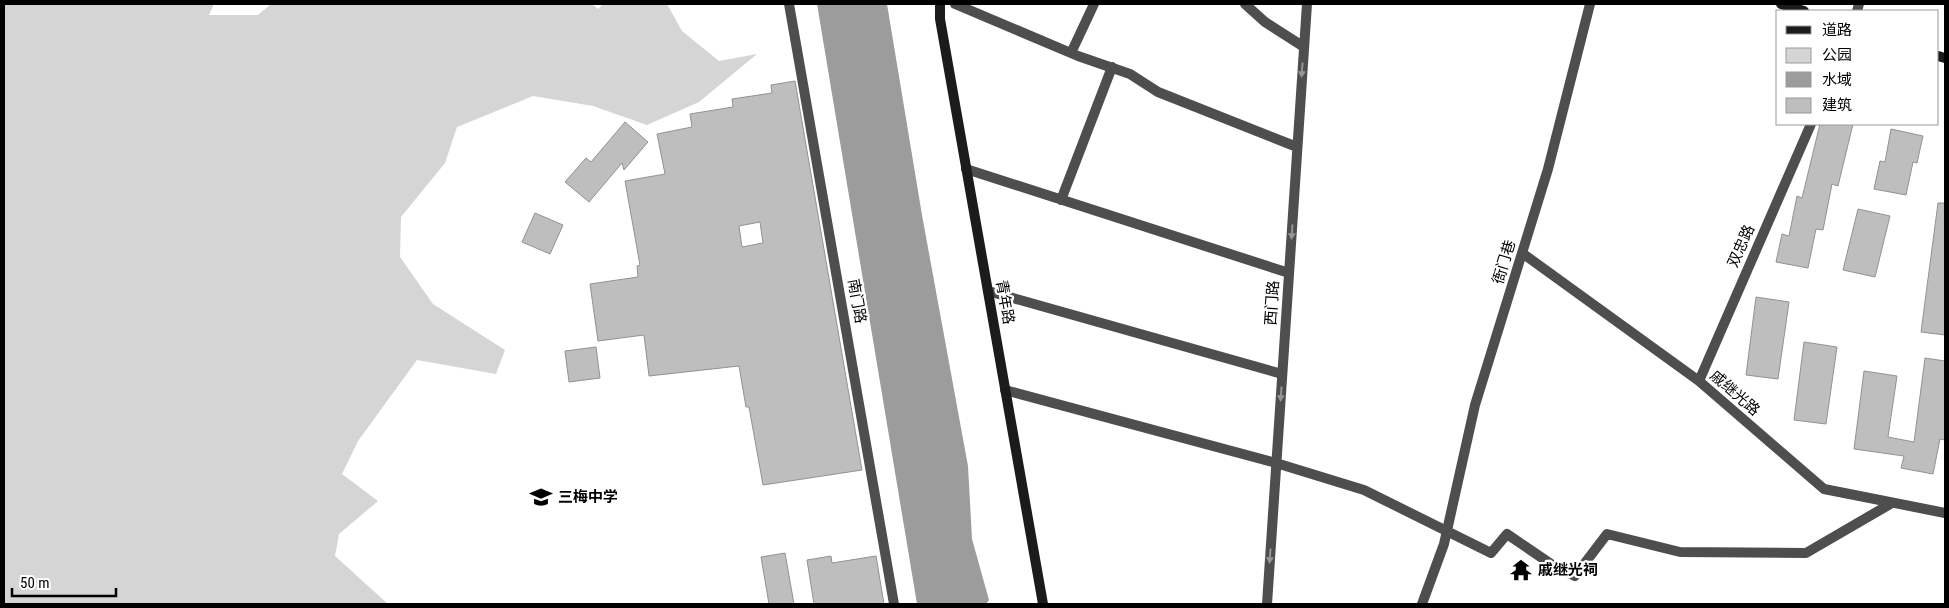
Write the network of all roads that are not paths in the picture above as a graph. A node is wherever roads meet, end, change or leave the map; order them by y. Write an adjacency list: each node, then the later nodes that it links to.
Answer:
1 (789, 4): 27 (street, 南门路)
2 (940, 4): 15 (main road, 青年路)
3 (955, 4): 11 (street)
4 (1094, 4): 11 (street)
5 (1245, 4): 10 (street)
6 (1307, 4): 10 (street, 西门路)
7 (1590, 4): 17 (street, 衙门巷)
8 (1781, 4): 9 (main road)
9 (1801, 10)
10 (1304, 47): 14 (street, 西门路, one-way to 14)
11 (1071, 53): 12 (street)
12 (1112, 67): 14 (street); 16 (street)
13 (1811, 125): 21 (street, 双忠路)
14 (1297, 147): 18 (street, 西门路, one-way to 18)
15 (966, 169): 16 (street); 19 (main road, 青年路)
16 (1061, 200): 18 (street)
17 (1522, 252): 21 (street, 戚继光路); 26 (street, 衙门巷)
18 (1289, 273): 20 (street, 西门路)
19 (988, 292): 20 (street); 22 (main road, 青年路)
20 (1282, 374): 23 (street, 西门路, one-way to 23)
21 (1699, 381): 24 (street, 戚继光路)
22 (1005, 390): 23 (street); 28 (main road, 青年路)
23 (1276, 463): 26 (street); 29 (street, 西门路, one-way to 29)
24 (1892, 503): 25 (street, 戚继光路); 26 (street)
25 (1945, 513)
26 (1447, 529): 30 (street)
27 (894, 604)
28 (1043, 604)
29 (1267, 604)
30 (1422, 604)

